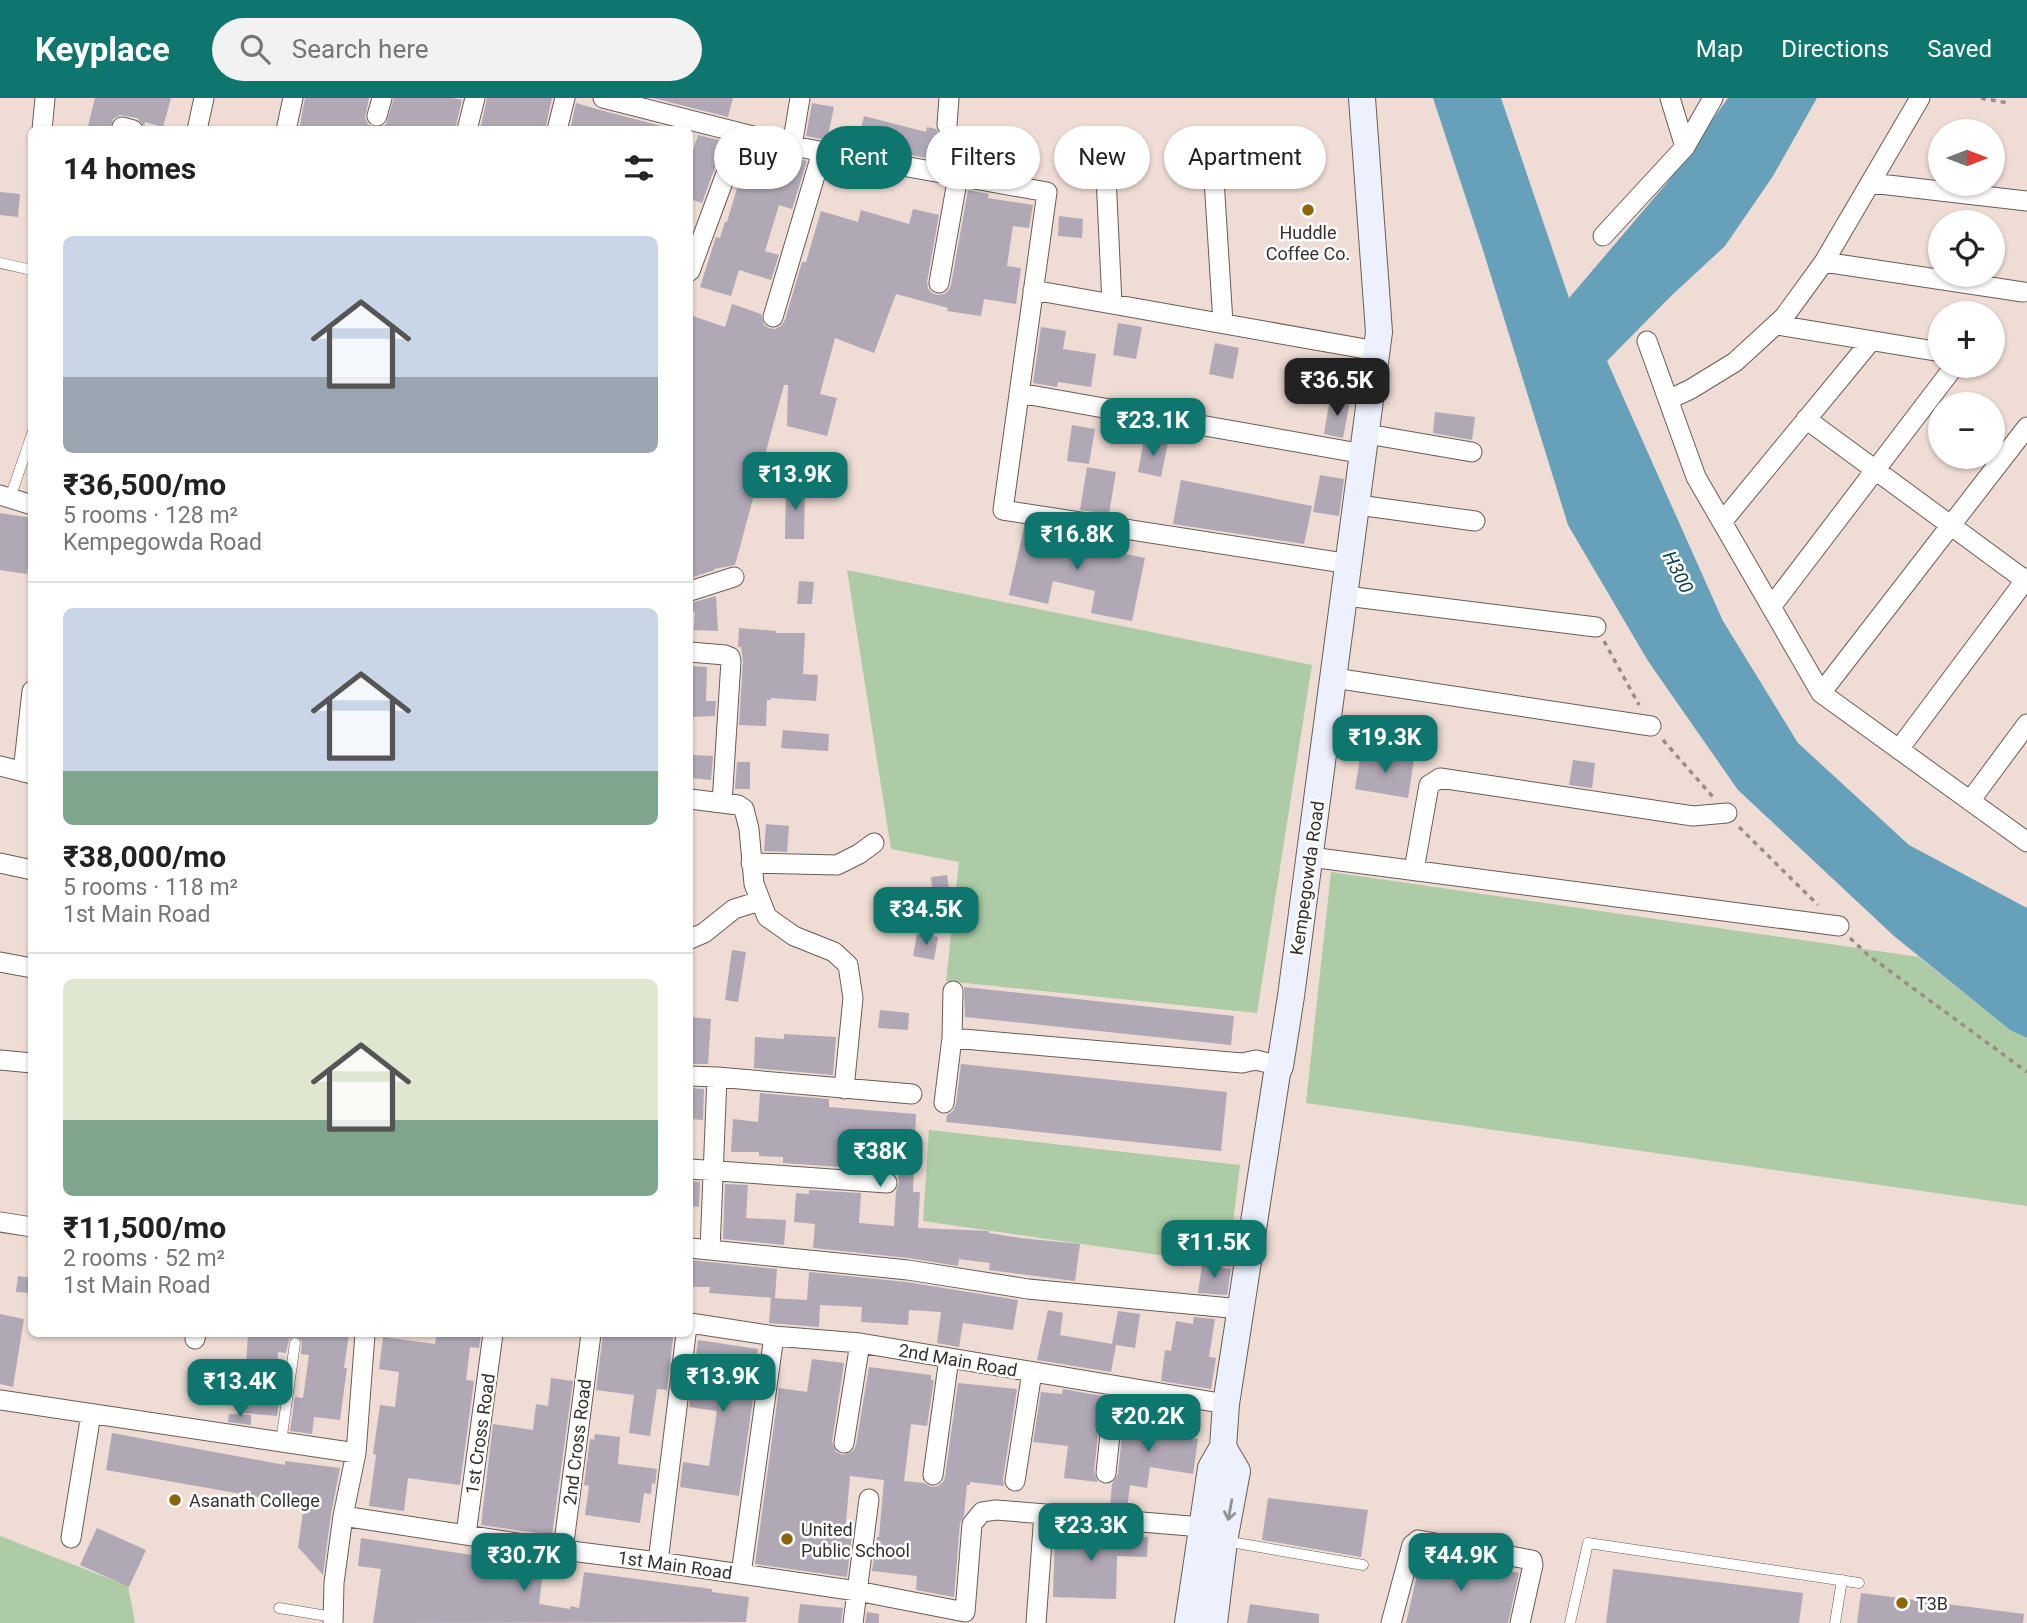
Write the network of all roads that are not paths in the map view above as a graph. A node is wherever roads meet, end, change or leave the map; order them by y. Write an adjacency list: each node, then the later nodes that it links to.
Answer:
1 (45, 98): 15 (street)
2 (204, 98): 16 (street)
3 (293, 98): 17 (street)
4 (475, 98): 18 (street)
5 (565, 98): 19 (street)
6 (603, 98): 13 (street)
7 (800, 98): 21 (street)
8 (949, 98): 14 (street)
9 (1362, 98): 47 (street, Kempegowda Road)
10 (1670, 98): 23 (street)
11 (1713, 98): 23 (street)
12 (1920, 98): 25 (street)
13 (649, 110): 20 (street); 22 (street)
14 (947, 125)
15 (42, 126)
16 (198, 126)
17 (287, 126)
18 (468, 126)
19 (558, 126)
20 (645, 126)
21 (795, 126)
22 (714, 127)
23 (1685, 147): 32 (street)
24 (816, 172): 41 (street)
25 (1871, 183): 31 (street); 34 (street)
26 (718, 189): 33 (street)
27 (956, 189): 37 (street)
28 (1030, 189): 38 (street)
29 (1107, 189): 40 (street)
30 (1215, 189): 42 (street)
31 (2027, 201)
32 (1603, 236)
33 (694, 248)
34 (1824, 262): 39 (street); 43 (street)
35 (0, 263): 36 (lane)
36 (28, 269)
37 (939, 283)
38 (1033, 290): 40 (street); 49 (street)
39 (2023, 292)
40 (1112, 304): 42 (street)
41 (772, 317)
42 (1223, 324): 47 (street)
43 (1777, 325): 45 (street); 50 (street)
44 (1647, 341): 50 (street)
45 (1871, 341): 46 (street); 51 (street)
46 (1928, 350)
47 (1377, 351): 54 (street, Kempegowda Road)
48 (1945, 378): 56 (street)
49 (1019, 393): 54 (street); 63 (street)
50 (1668, 400): 61 (street)
51 (1806, 419): 56 (street); 61 (street)
52 (2027, 427): 62 (street)
53 (28, 443): 57 (lane)
54 (1365, 444): 55 (street); 59 (street, Kempegowda Road)
55 (1472, 452)
56 (1875, 470): 62 (street); 68 (street)
57 (5, 497): 58 (street)
58 (28, 504)
59 (1358, 505): 60 (street); 63 (street, Kempegowda Road)
60 (1475, 521)
61 (1722, 522): 68 (street)
62 (1951, 525): 65 (street); 72 (street)
63 (1350, 564): 67 (street, Kempegowda Road)
64 (734, 577): 66 (street)
65 (2026, 579): 75 (street)
66 (693, 590)
67 (1346, 596): 69 (street); 71 (street, Kempegowda Road)
68 (1771, 607): 72 (street)
69 (1596, 627)
70 (693, 652): 80 (street)
71 (1334, 678): 74 (street); 84 (street, Kempegowda Road)
72 (1821, 693): 75 (street)
73 (2027, 724): 79 (street)
74 (1651, 726)
75 (1899, 750): 79 (street)
76 (0, 766): 77 (street)
77 (27, 773)
78 (693, 799): 80 (street)
79 (1970, 801): 82 (street)
80 (722, 803): 86 (street)
81 (1727, 813): 88 (street)
82 (2027, 842)
83 (874, 844): 86 (street)
84 (1310, 857): 88 (street); 98 (street, Kempegowda Road)
85 (0, 863): 87 (street)
86 (751, 863): 89 (street)
87 (28, 869)
88 (1414, 870): 90 (street)
89 (760, 901): 91 (street); 101 (street)
90 (1839, 926)
91 (693, 938)
92 (0, 962): 93 (street)
93 (28, 967)
94 (953, 991): 95 (street)
95 (952, 1038): 98 (street); 103 (street)
96 (0, 1060): 97 (street)
97 (28, 1063)
98 (1278, 1070): 111 (street, Kempegowda Road)
99 (693, 1076): 100 (street)
100 (717, 1077): 101 (street); 105 (street)
101 (844, 1089): 102 (street)
102 (912, 1094)
103 (944, 1103)
104 (693, 1169): 105 (street)
105 (712, 1170): 106 (street); 110 (street)
106 (887, 1183)
107 (0, 1222): 108 (street)
108 (28, 1226)
109 (693, 1248): 110 (street)
110 (710, 1250): 111 (street)
111 (1241, 1309): 124 (street, Kempegowda Road)
112 (693, 1323): 113 (street, 2nd Main Road)
113 (774, 1336): 119 (street, 2nd Main Road); 141 (street)
114 (365, 1337): 128 (street)
115 (494, 1337): 135 (street, 1st Cross Road)
116 (591, 1337): 138 (street, 2nd Cross Road)
117 (686, 1337): 139 (street)
118 (295, 1343): 126 (lane)
119 (860, 1343): 120 (street, 2nd Main Road); 127 (street)
120 (949, 1358): 121 (street, 2nd Main Road); 130 (street)
121 (1032, 1372): 122 (street, 2nd Main Road); 131 (street)
122 (1115, 1386): 124 (street, 2nd Main Road); 129 (street)
123 (0, 1400): 125 (street)
124 (1226, 1404): 136 (street, Kempegowda Road)
125 (91, 1414): 126 (street); 137 (street)
126 (281, 1442): 128 (street)
127 (844, 1443)
128 (356, 1452): 134 (street)
129 (1106, 1472)
130 (933, 1475)
131 (1015, 1481)
132 (869, 1499): 144 (street)
133 (1044, 1514): 136 (street); 144 (street, 1st Main Road); 148 (street)
134 (343, 1516): 135 (street, 1st Main Road); 146 (street)
135 (466, 1534): 138 (street, 1st Main Road)
136 (1213, 1534): 140 (lane); 149 (street, Kempegowda Road); 150 (street, Kempegowda Road)
137 (71, 1538)
138 (563, 1550): 139 (street, 1st Main Road)
139 (658, 1562): 141 (street, 1st Main Road)
140 (1363, 1565)
141 (741, 1574): 144 (street, 1st Main Road)
142 (1842, 1580): 143 (lane); 153 (lane); 154 (lane)
143 (1859, 1583)
144 (857, 1591): 147 (street)
145 (279, 1608): 146 (lane)
146 (333, 1620)
147 (853, 1623)
148 (1036, 1623)
149 (1188, 1623)
150 (1214, 1623)
151 (1391, 1623): 152 (street)
152 (1520, 1623)
153 (1570, 1623)
154 (1835, 1623)

